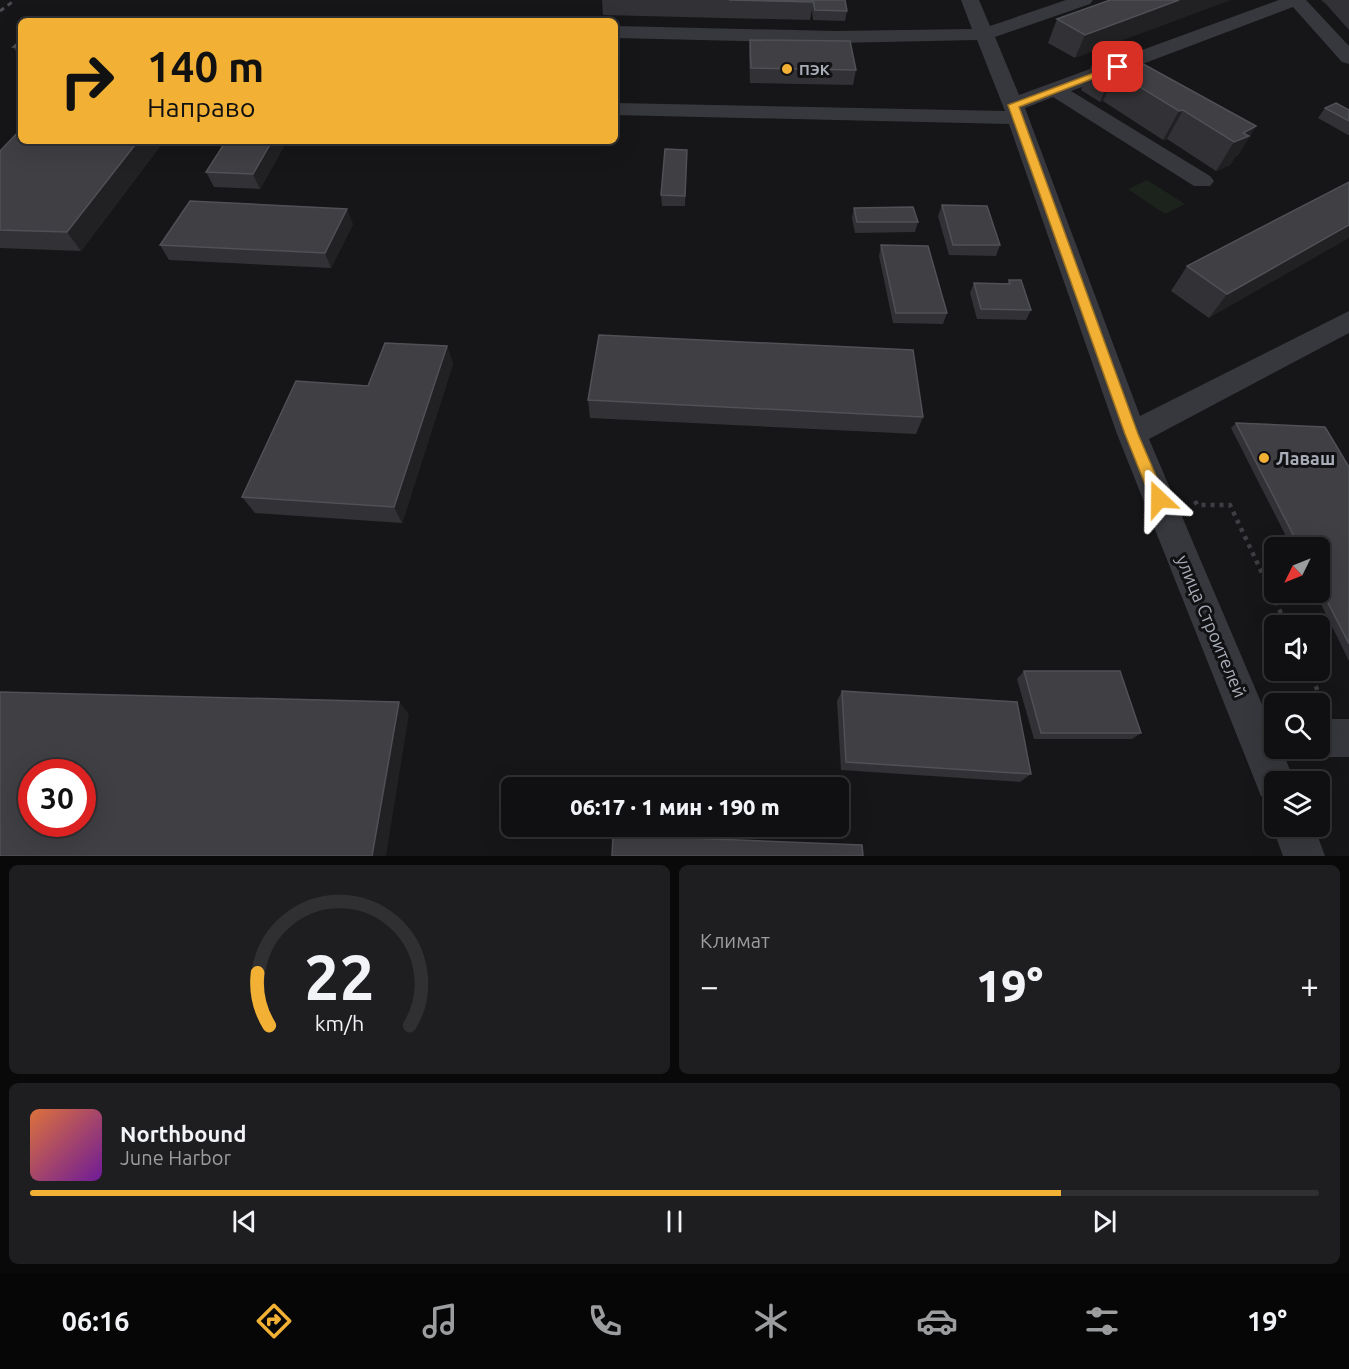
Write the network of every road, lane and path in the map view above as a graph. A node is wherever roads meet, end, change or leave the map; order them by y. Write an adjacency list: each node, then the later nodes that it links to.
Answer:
1 (970, 0): 5 (street, улица Строителей)
2 (1084, 0): 5 (street)
3 (1297, 0): 6 (street); 7 (street)
4 (618, 32): 5 (street)
5 (984, 34): 9 (street, улица Строителей)
6 (1349, 58)
7 (1055, 90): 9 (street); 10 (street)
8 (618, 109): 9 (street)
9 (1016, 112): 12 (street, улица Строителей)
10 (1202, 182)
11 (1349, 321): 12 (street)
12 (1132, 434): 15 (street, улица Строителей)
13 (1192, 495): 14 (path)
14 (1282, 615)
15 (1264, 732)
16 (1330, 738): 17 (street)
17 (1349, 738)
18 (1297, 837): 19 (street)
19 (1304, 856)

